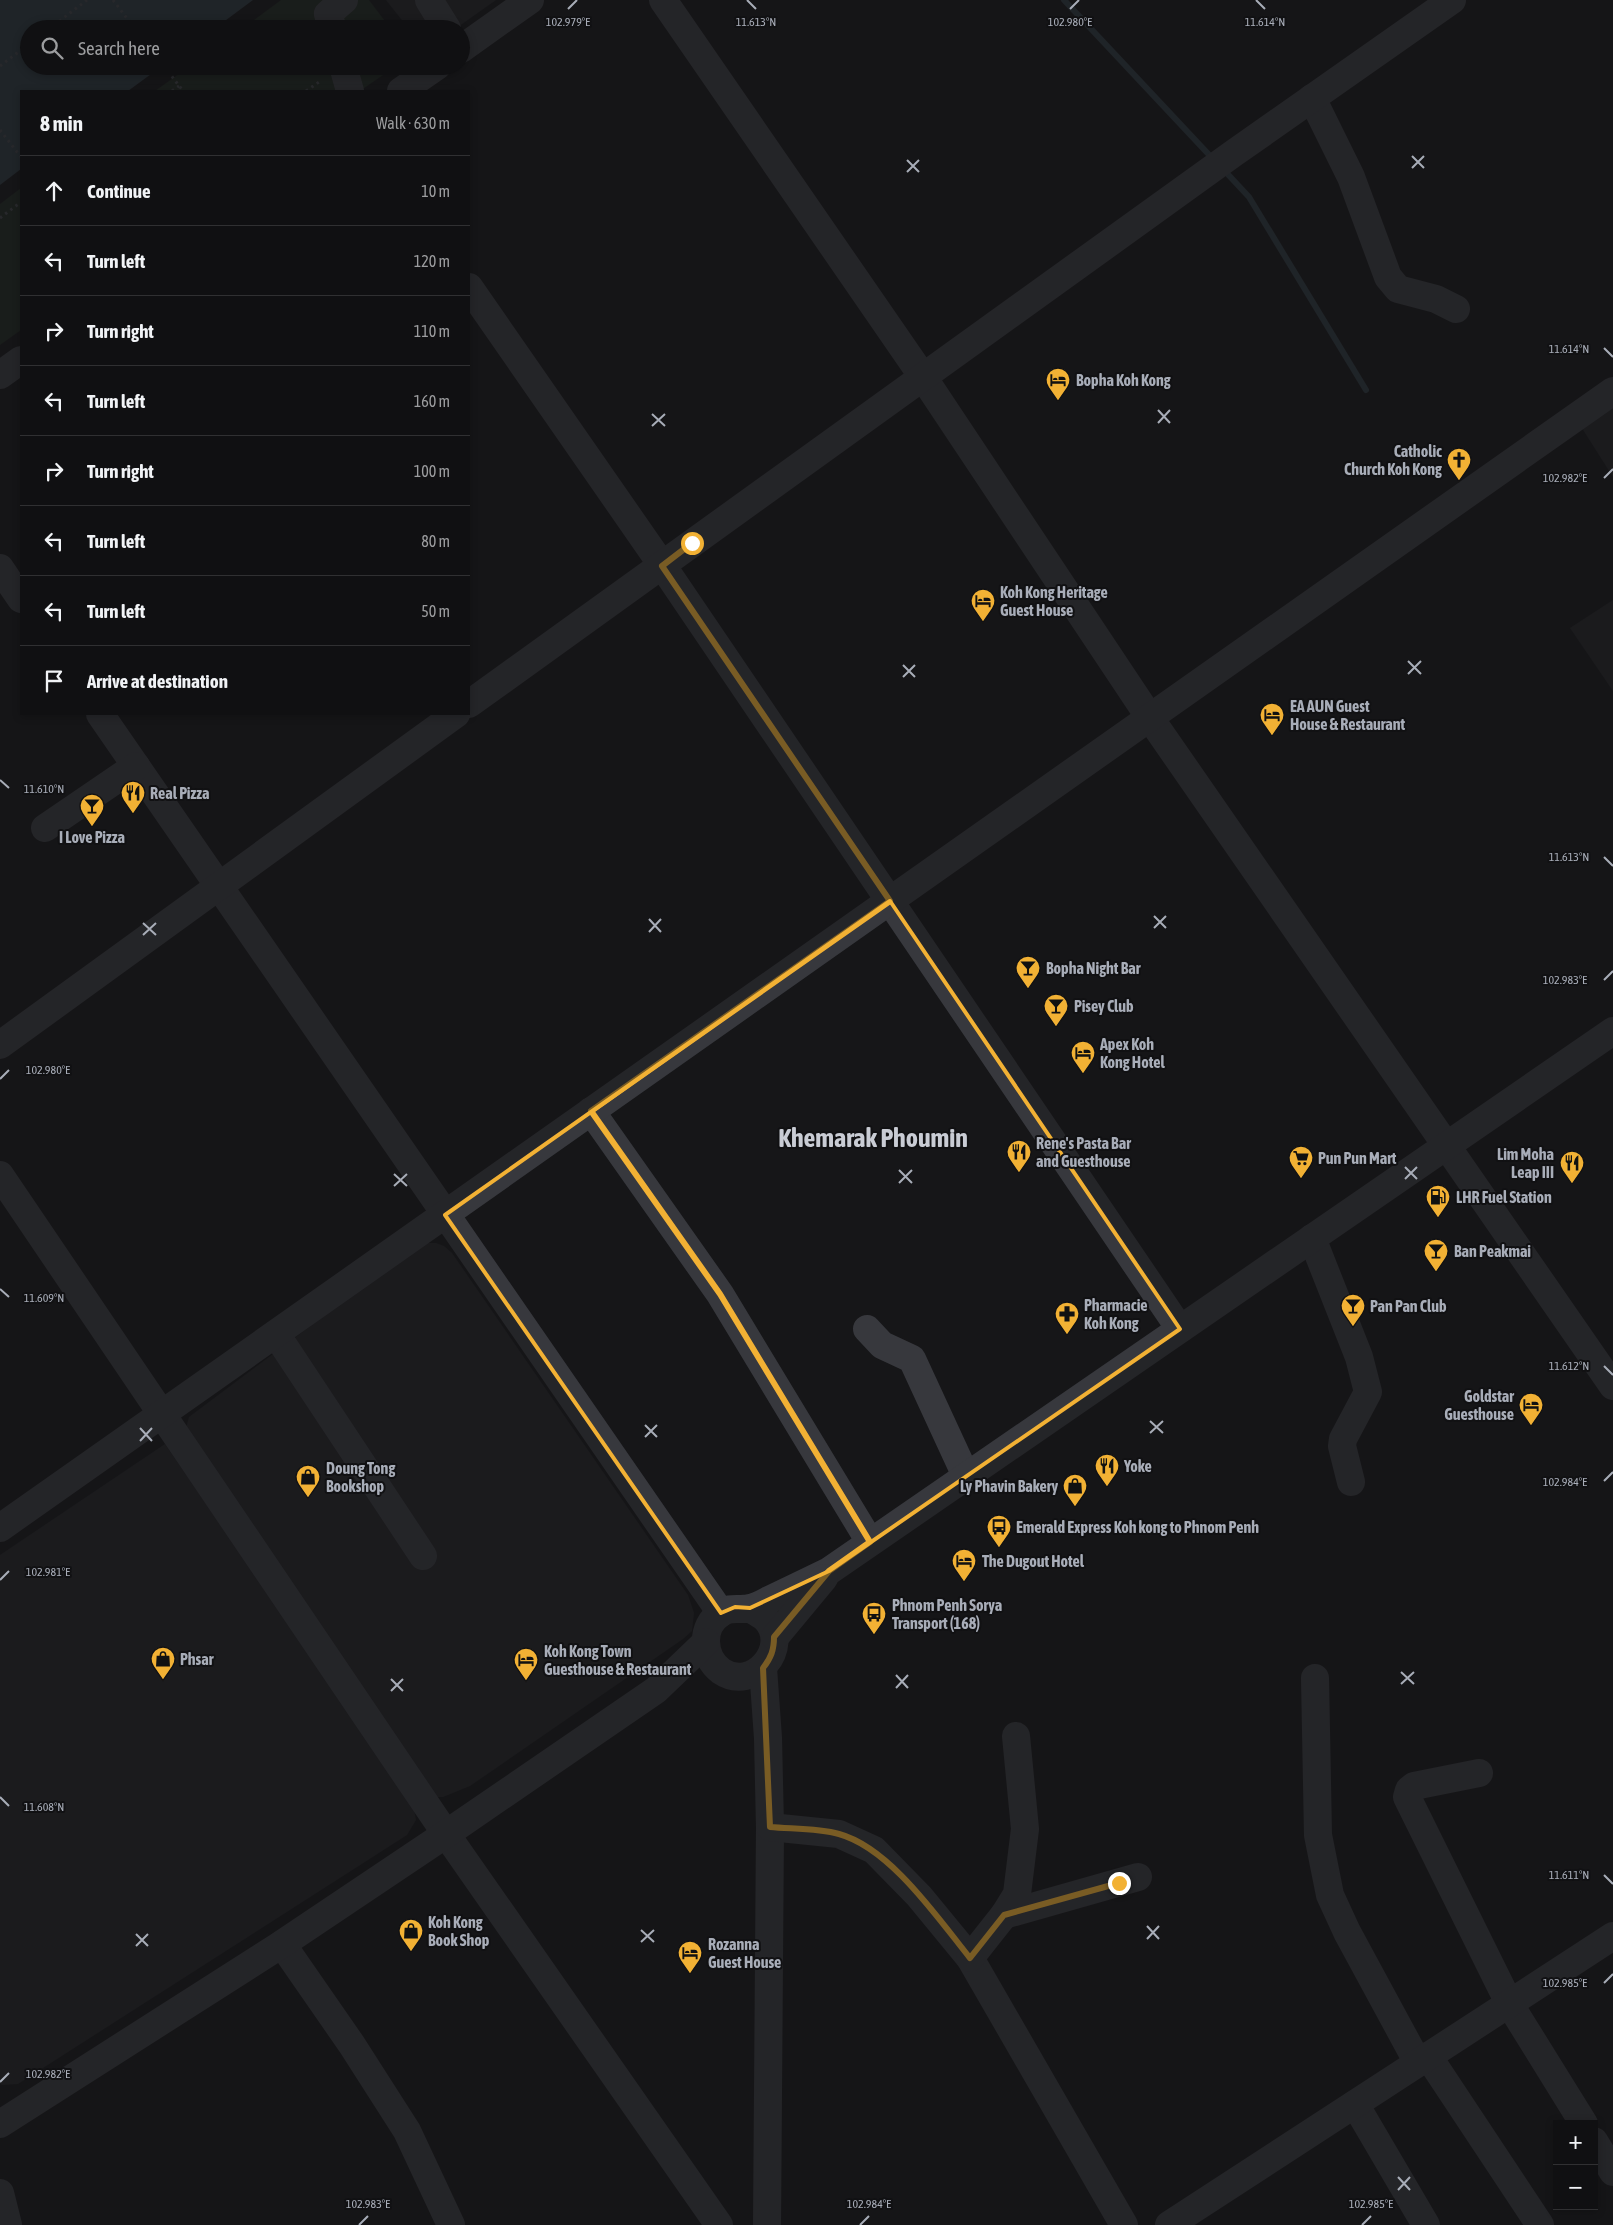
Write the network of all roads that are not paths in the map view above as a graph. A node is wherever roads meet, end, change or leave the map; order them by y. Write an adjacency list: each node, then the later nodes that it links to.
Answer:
1 (344, 0): 6 (street)
2 (428, 0): 7 (street)
3 (530, 0): 8 (street)
4 (663, 0): 18 (street)
5 (1452, 0): 13 (street)
6 (330, 20)
7 (441, 20)
8 (470, 43)
9 (346, 75): 11 (street)
10 (423, 75): 12 (street)
11 (350, 90)
12 (402, 90)
13 (1312, 98): 15 (street); 18 (street)
14 (470, 288): 20 (street)
15 (1456, 309)
16 (20, 361): 17 (street)
17 (0, 375)
18 (923, 377): 20 (street); 26 (street)
19 (1613, 391): 26 (street)
20 (662, 566): 23 (street); 30 (street)
21 (0, 568): 22 (street)
22 (20, 598)
23 (470, 703)
24 (101, 715): 27 (street)
25 (455, 715): 29 (street)
26 (1150, 718): 30 (street); 34 (street)
27 (136, 766): 28 (street); 29 (street)
28 (45, 828)
29 (218, 885): 32 (street); 36 (street)
30 (890, 901): 33 (street); 39 (street)
31 (1613, 1031): 34 (street)
32 (0, 1045)
33 (591, 1111): 36 (street); 46 (street)
34 (1447, 1146): 37 (street); 41 (street)
35 (0, 1175): 42 (street)
36 (444, 1215): 40 (street); 50 (street)
37 (1312, 1238): 39 (street); 44 (street)
38 (867, 1329): 43 (street)
39 (1180, 1329): 43 (street)
40 (276, 1334): 42 (street); 47 (street)
41 (1613, 1386)
42 (163, 1414): 45 (street); 61 (street)
43 (966, 1476): 46 (street)
44 (1351, 1482)
45 (0, 1528)
46 (870, 1542): 48 (street)
47 (423, 1556)
48 (829, 1571): 49 (street); 51 (street)
49 (750, 1608): 50 (street); 51 (street)
50 (721, 1613): 52 (street)
51 (774, 1637): 53 (street)
52 (706, 1642): 54 (street); 56 (street)
53 (763, 1668): 54 (street); 57 (street)
54 (729, 1673): 56 (street); 57 (street)
55 (1315, 1678): 68 (street)
56 (656, 1690): 61 (street)
57 (767, 1713): 60 (street)
58 (1016, 1736): 63 (street)
59 (1479, 1773): 67 (street)
60 (770, 1827): 66 (street); 78 (street)
61 (446, 1834): 65 (street); 77 (street)
62 (1138, 1877): 63 (street)
63 (1004, 1915): 66 (street)
64 (1613, 1936): 67 (street)
65 (282, 1944): 71 (street); 76 (street)
66 (970, 1958): 79 (street)
67 (1509, 2003): 68 (street); 70 (street)
68 (1423, 2059): 69 (street); 82 (street)
69 (1354, 2104): 80 (street); 81 (street)
70 (1582, 2120)
71 (0, 2124)
72 (1598, 2148): 73 (street)
73 (1613, 2172)
74 (0, 2193): 75 (street)
75 (8, 2225)
76 (451, 2225)
77 (719, 2225)
78 (767, 2225)
79 (1124, 2225)
80 (1169, 2225)
81 (1426, 2225)
82 (1540, 2225)

